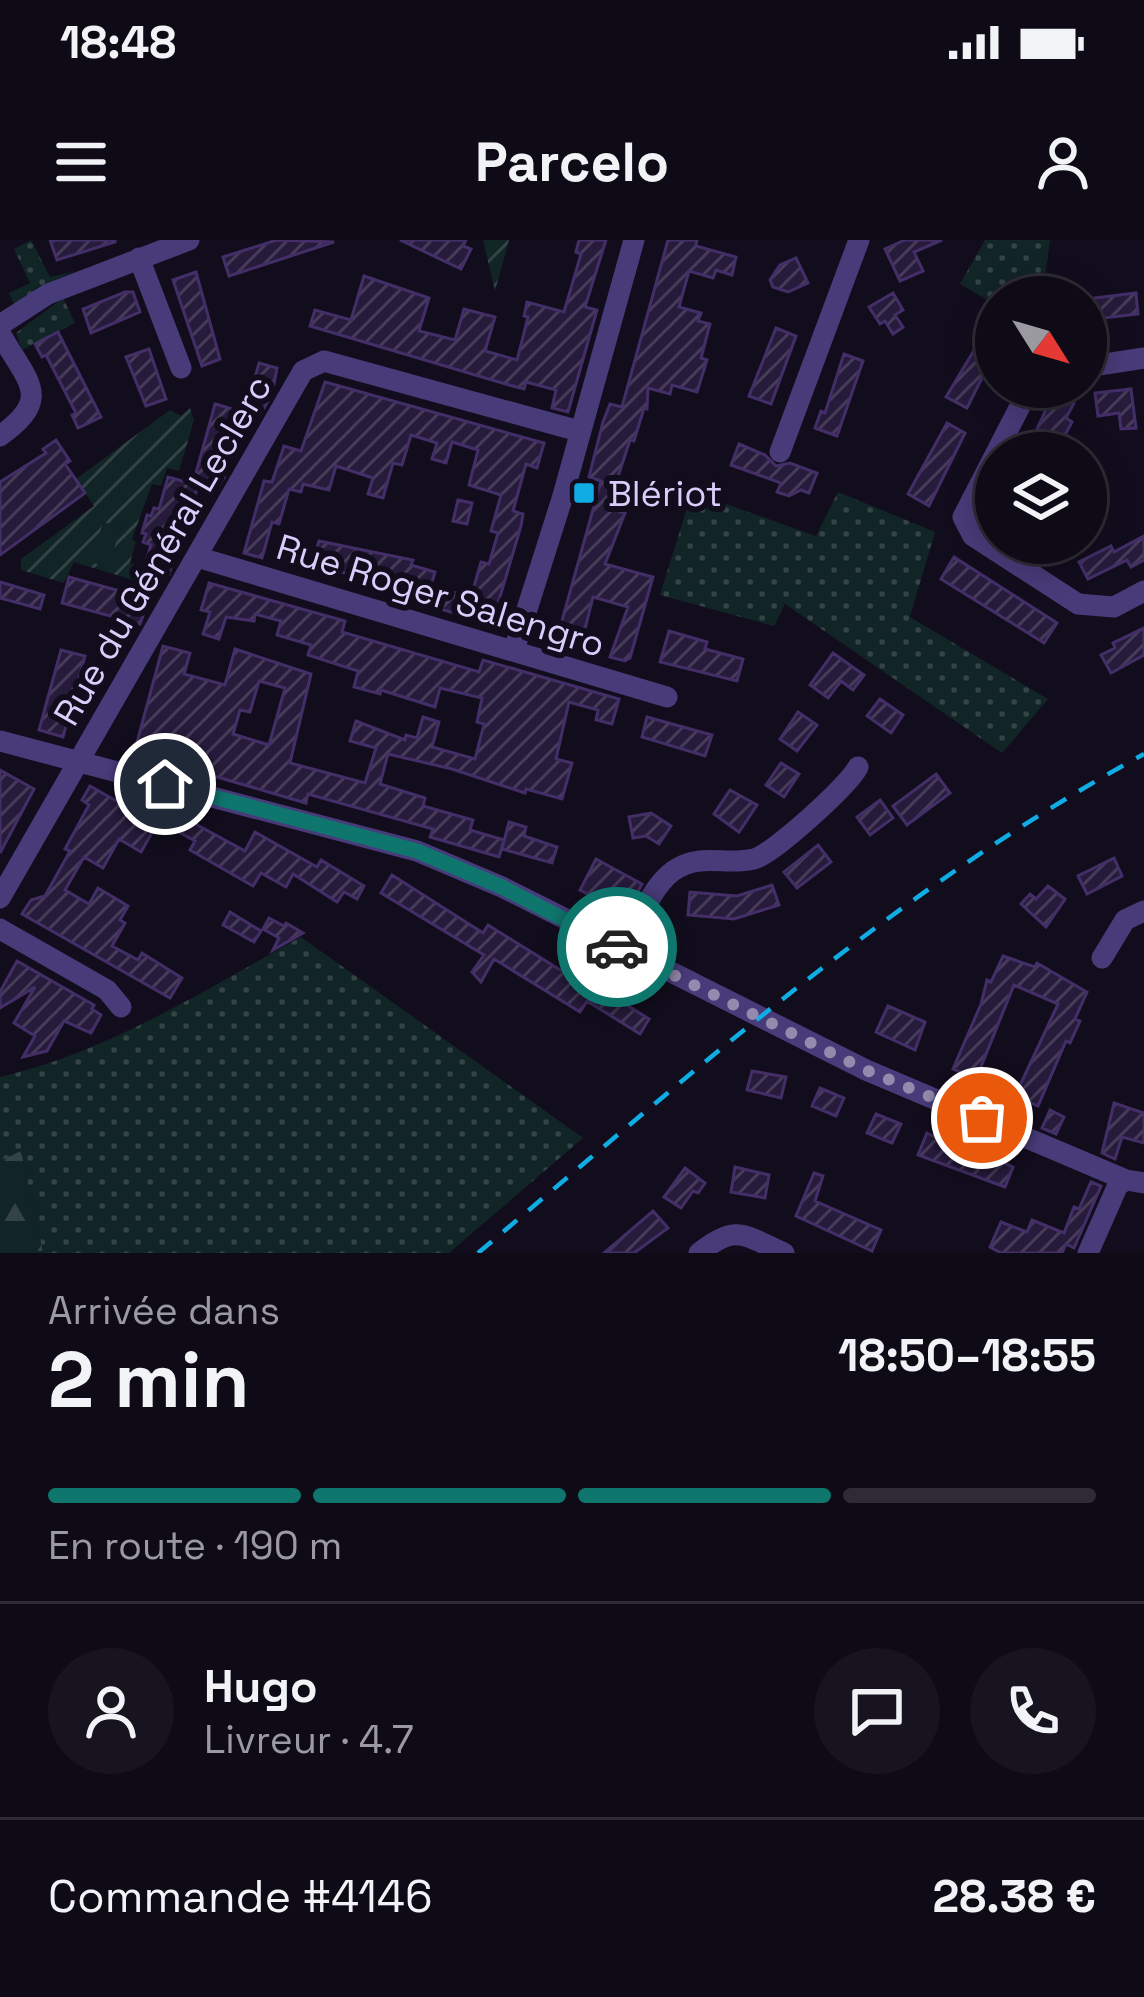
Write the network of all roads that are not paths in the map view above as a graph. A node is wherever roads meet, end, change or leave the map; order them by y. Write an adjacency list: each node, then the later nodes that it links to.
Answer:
1 (189, 240): 4 (street)
2 (634, 240): 10 (street)
3 (860, 240): 12 (street)
4 (139, 258): 5 (street); 8 (street)
5 (0, 328): 11 (street)
6 (1144, 358): 7 (street)
7 (1107, 364)
8 (181, 368)
9 (1019, 408): 14 (street)
10 (579, 431): 13 (street, Rue du Général Leclerc); 15 (street)
11 (0, 436)
12 (780, 452)
13 (196, 557): 15 (street, Rue Roger Salengro); 18 (street, Rue du Général Leclerc)
14 (1144, 591)
15 (514, 650): 16 (street, Rue Roger Salengro)
16 (667, 697)
17 (0, 741): 18 (street)
18 (79, 761): 20 (street, Rue du Général Leclerc); 23 (street)
19 (858, 766): 23 (street)
20 (0, 898)
21 (1144, 911): 24 (street)
22 (0, 929): 25 (street)
23 (625, 951): 26 (street)
24 (1102, 958)
25 (122, 1007)
26 (1135, 1181): 29 (street)
27 (699, 1253): 28 (street)
28 (784, 1253)
29 (1088, 1253)

